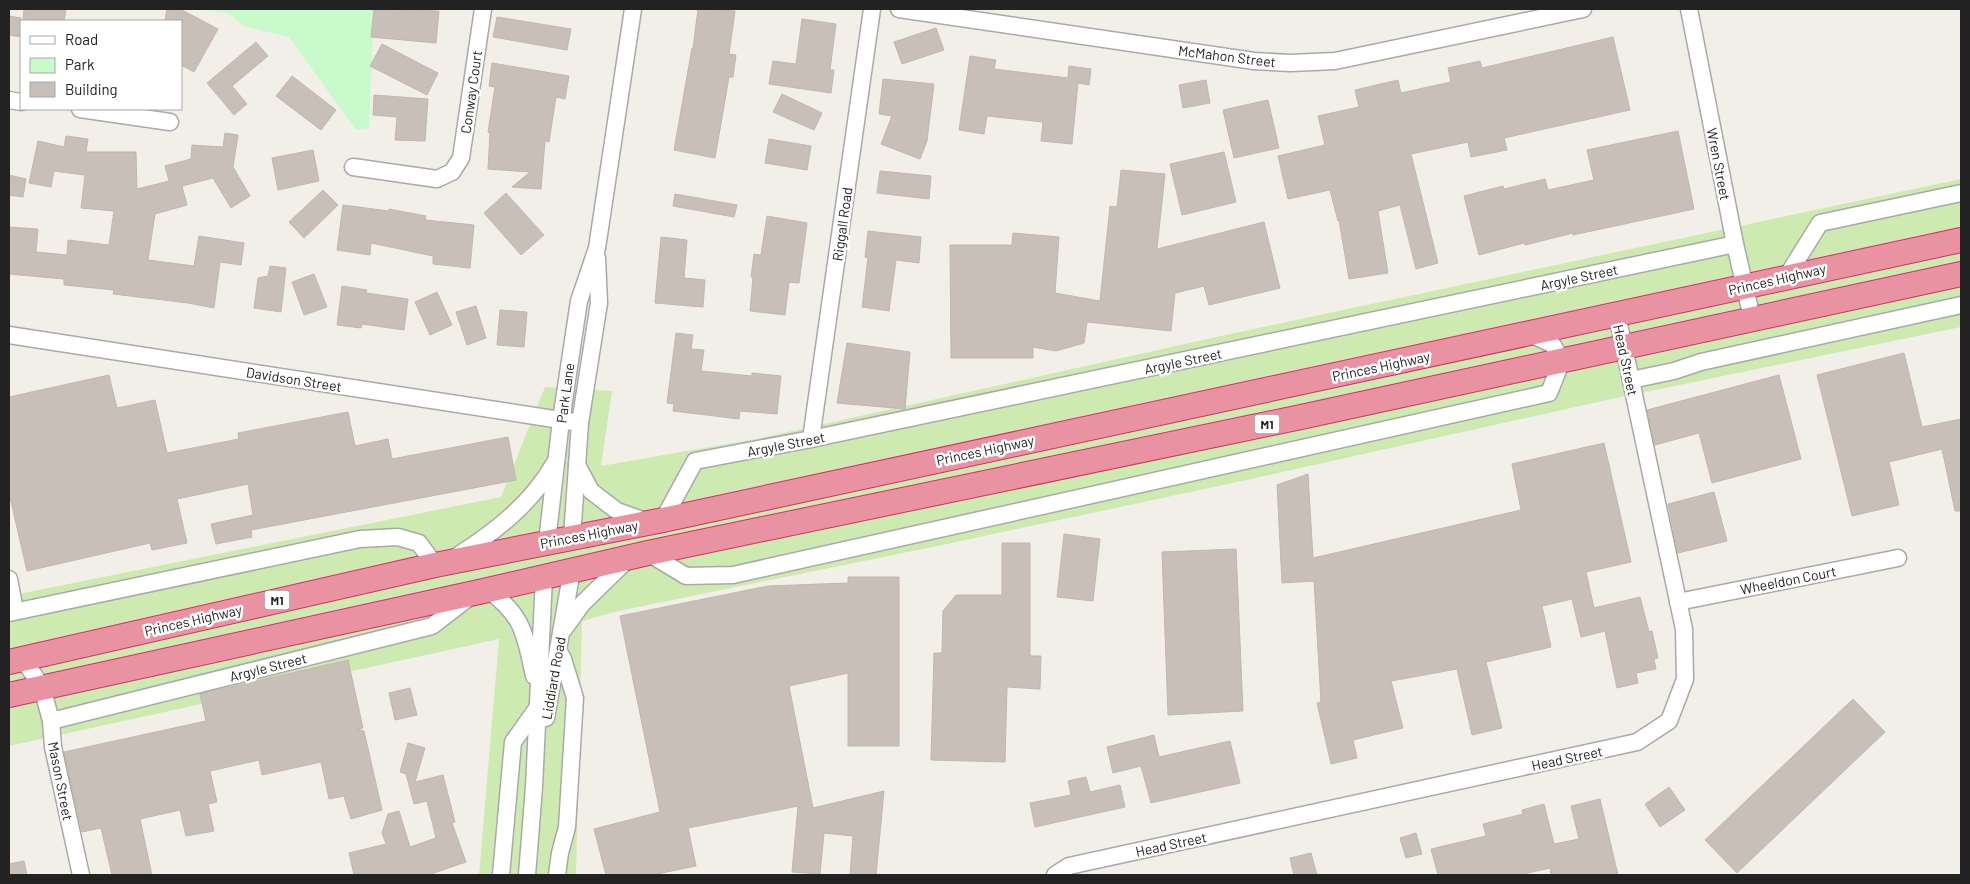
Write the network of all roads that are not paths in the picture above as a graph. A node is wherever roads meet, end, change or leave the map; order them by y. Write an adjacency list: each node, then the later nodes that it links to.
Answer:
1 (483, 9): 9 (street, Conway Court)
2 (633, 9): 13 (street, Park Lane)
3 (872, 9): 27 (street, Riggall Road)
4 (899, 9): 5 (street, McMahon Street)
5 (1583, 9)
6 (1689, 9): 12 (street, Wren Street)
7 (87, 110): 8 (street)
8 (170, 122)
9 (354, 167)
10 (1961, 193): 15 (street)
11 (1961, 240): 15 (highway, Princes Highway / M1)
12 (1735, 244): 16 (street, Wren Street); 27 (street, Argyle Street)
13 (597, 248): 25 (street, Park Lane); 26 (street, Park Lane)
14 (1961, 274): 19 (highway, M1)
15 (1787, 276): 16 (highway, Princes Highway / M1)
16 (1745, 287): 18 (highway, Princes Highway / M1); 19 (street, Wren Street)
17 (1961, 305): 24 (street)
18 (1617, 315): 20 (highway, Princes Highway / M1); 22 (street, Head Street)
19 (1752, 318): 22 (highway, M1)
20 (1530, 334): 23 (street); 30 (highway, Princes Highway / M1)
21 (9, 336): 25 (street, Davidson Street)
22 (1624, 346): 23 (highway, M1); 24 (street, Head Street)
23 (1562, 360): 33 (highway, M1); 33 (street)
24 (1631, 380): 40 (street, Head Street)
25 (561, 420): 26 (street, Davidson Street); 28 (street, Park Lane)
26 (580, 423): 29 (street, Park Lane)
27 (812, 439): 30 (street, Argyle Street)
28 (557, 459): 32 (street, Park Lane); 35 (street)
29 (576, 463): 30 (street); 31 (street, Park Lane)
30 (656, 521): 31 (highway, Princes Highway / M1)
31 (572, 538): 32 (highway, Princes Highway / M1); 36 (highway)
32 (546, 542): 35 (highway, Princes Highway / M1); 37 (highway)
33 (639, 555): 36 (highway, M1); 42 (street)
34 (1898, 558): 40 (street, Wheeldon Court)
35 (442, 563): 41 (street); 44 (highway, Princes Highway / M1)
36 (572, 570): 37 (highway, M1); 42 (street, Liddiard Road)
37 (544, 576): 39 (highway, M1); 47 (street, Liddiard Road)
38 (9, 578): 41 (street)
39 (481, 591): 45 (highway, M1); 47 (street); 48 (street, Argyle Street)
40 (1678, 602): 54 (street, Head Street)
41 (12, 612)
42 (561, 633): 43 (street, Liddiard Road)
43 (558, 650): 49 (street, Liddiard Road); 53 (street)
44 (16, 660): 45 (street, Mason Street)
45 (42, 687): 46 (highway, M1); 48 (street, Mason Street)
46 (9, 695)
47 (538, 703): 49 (street, Liddiard Road); 51 (street)
48 (51, 721): 50 (street, Mason Street)
49 (534, 787): 52 (street, Liddiard Road)
50 (81, 875)
51 (501, 875)
52 (527, 875)
53 (557, 875)
54 (1054, 875)

